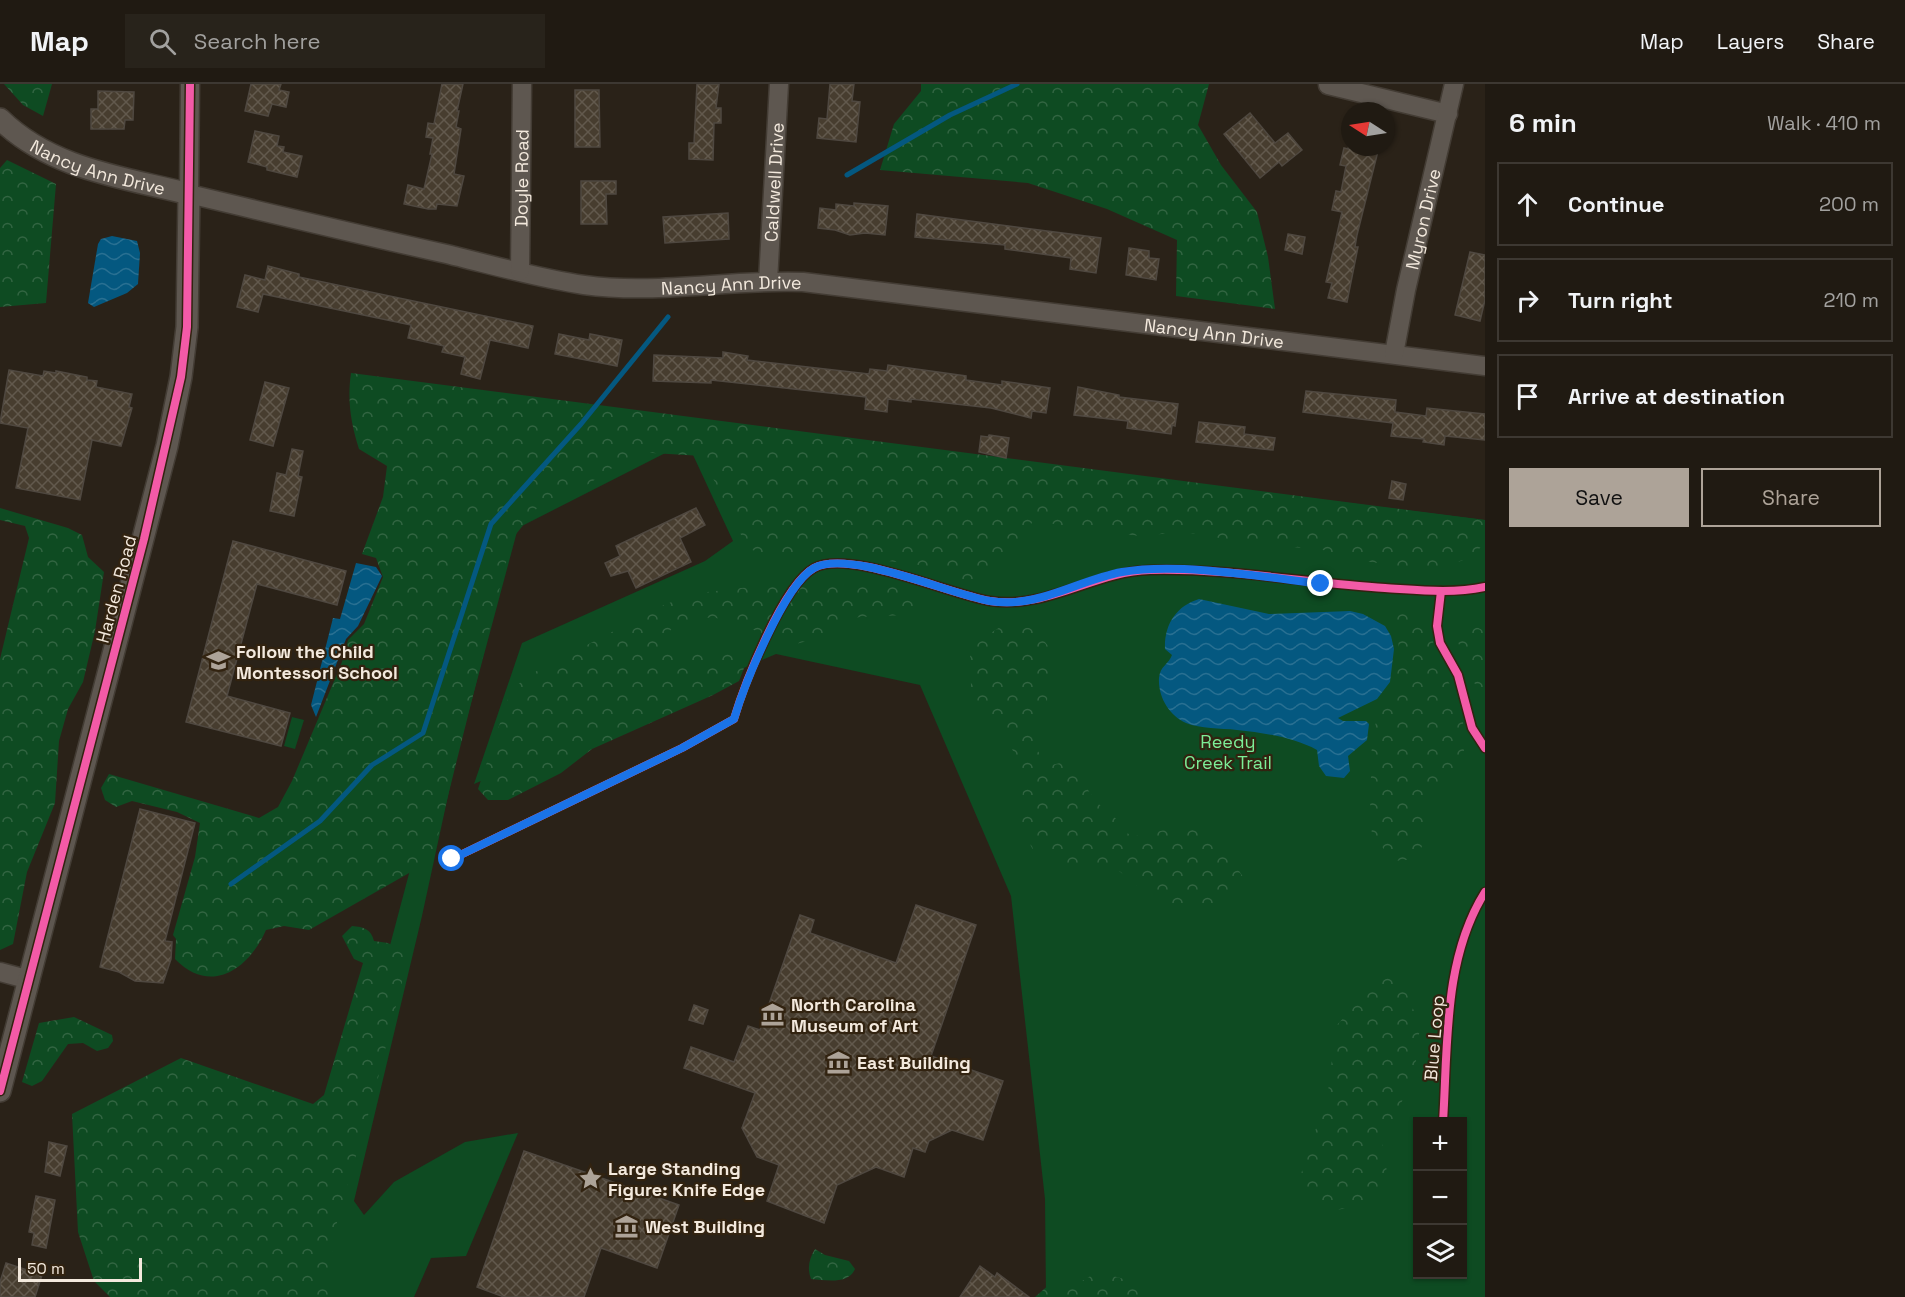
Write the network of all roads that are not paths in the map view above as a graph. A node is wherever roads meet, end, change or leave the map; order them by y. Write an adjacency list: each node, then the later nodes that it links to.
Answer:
1 (190, 84): 8 (street, Harden Road)
2 (522, 84): 9 (street, Doyle Road)
3 (779, 84): 10 (street, Caldwell Drive)
4 (1454, 84): 6 (street, Myron Drive)
5 (1328, 85): 6 (street)
6 (1448, 114): 11 (street, Myron Drive)
7 (0, 119): 8 (street, Nancy Ann Drive)
8 (189, 194): 9 (street, Nancy Ann Drive); 14 (street, Harden Road)
9 (520, 271): 10 (street, Nancy Ann Drive)
10 (768, 281): 11 (street, Nancy Ann Drive)
11 (1394, 354): 12 (street, Nancy Ann Drive)
12 (1485, 366)
13 (0, 972): 14 (street)
14 (30, 981): 15 (street, Harden Road)
15 (7, 1038): 16 (street, Harden Road)
16 (0, 1091)

